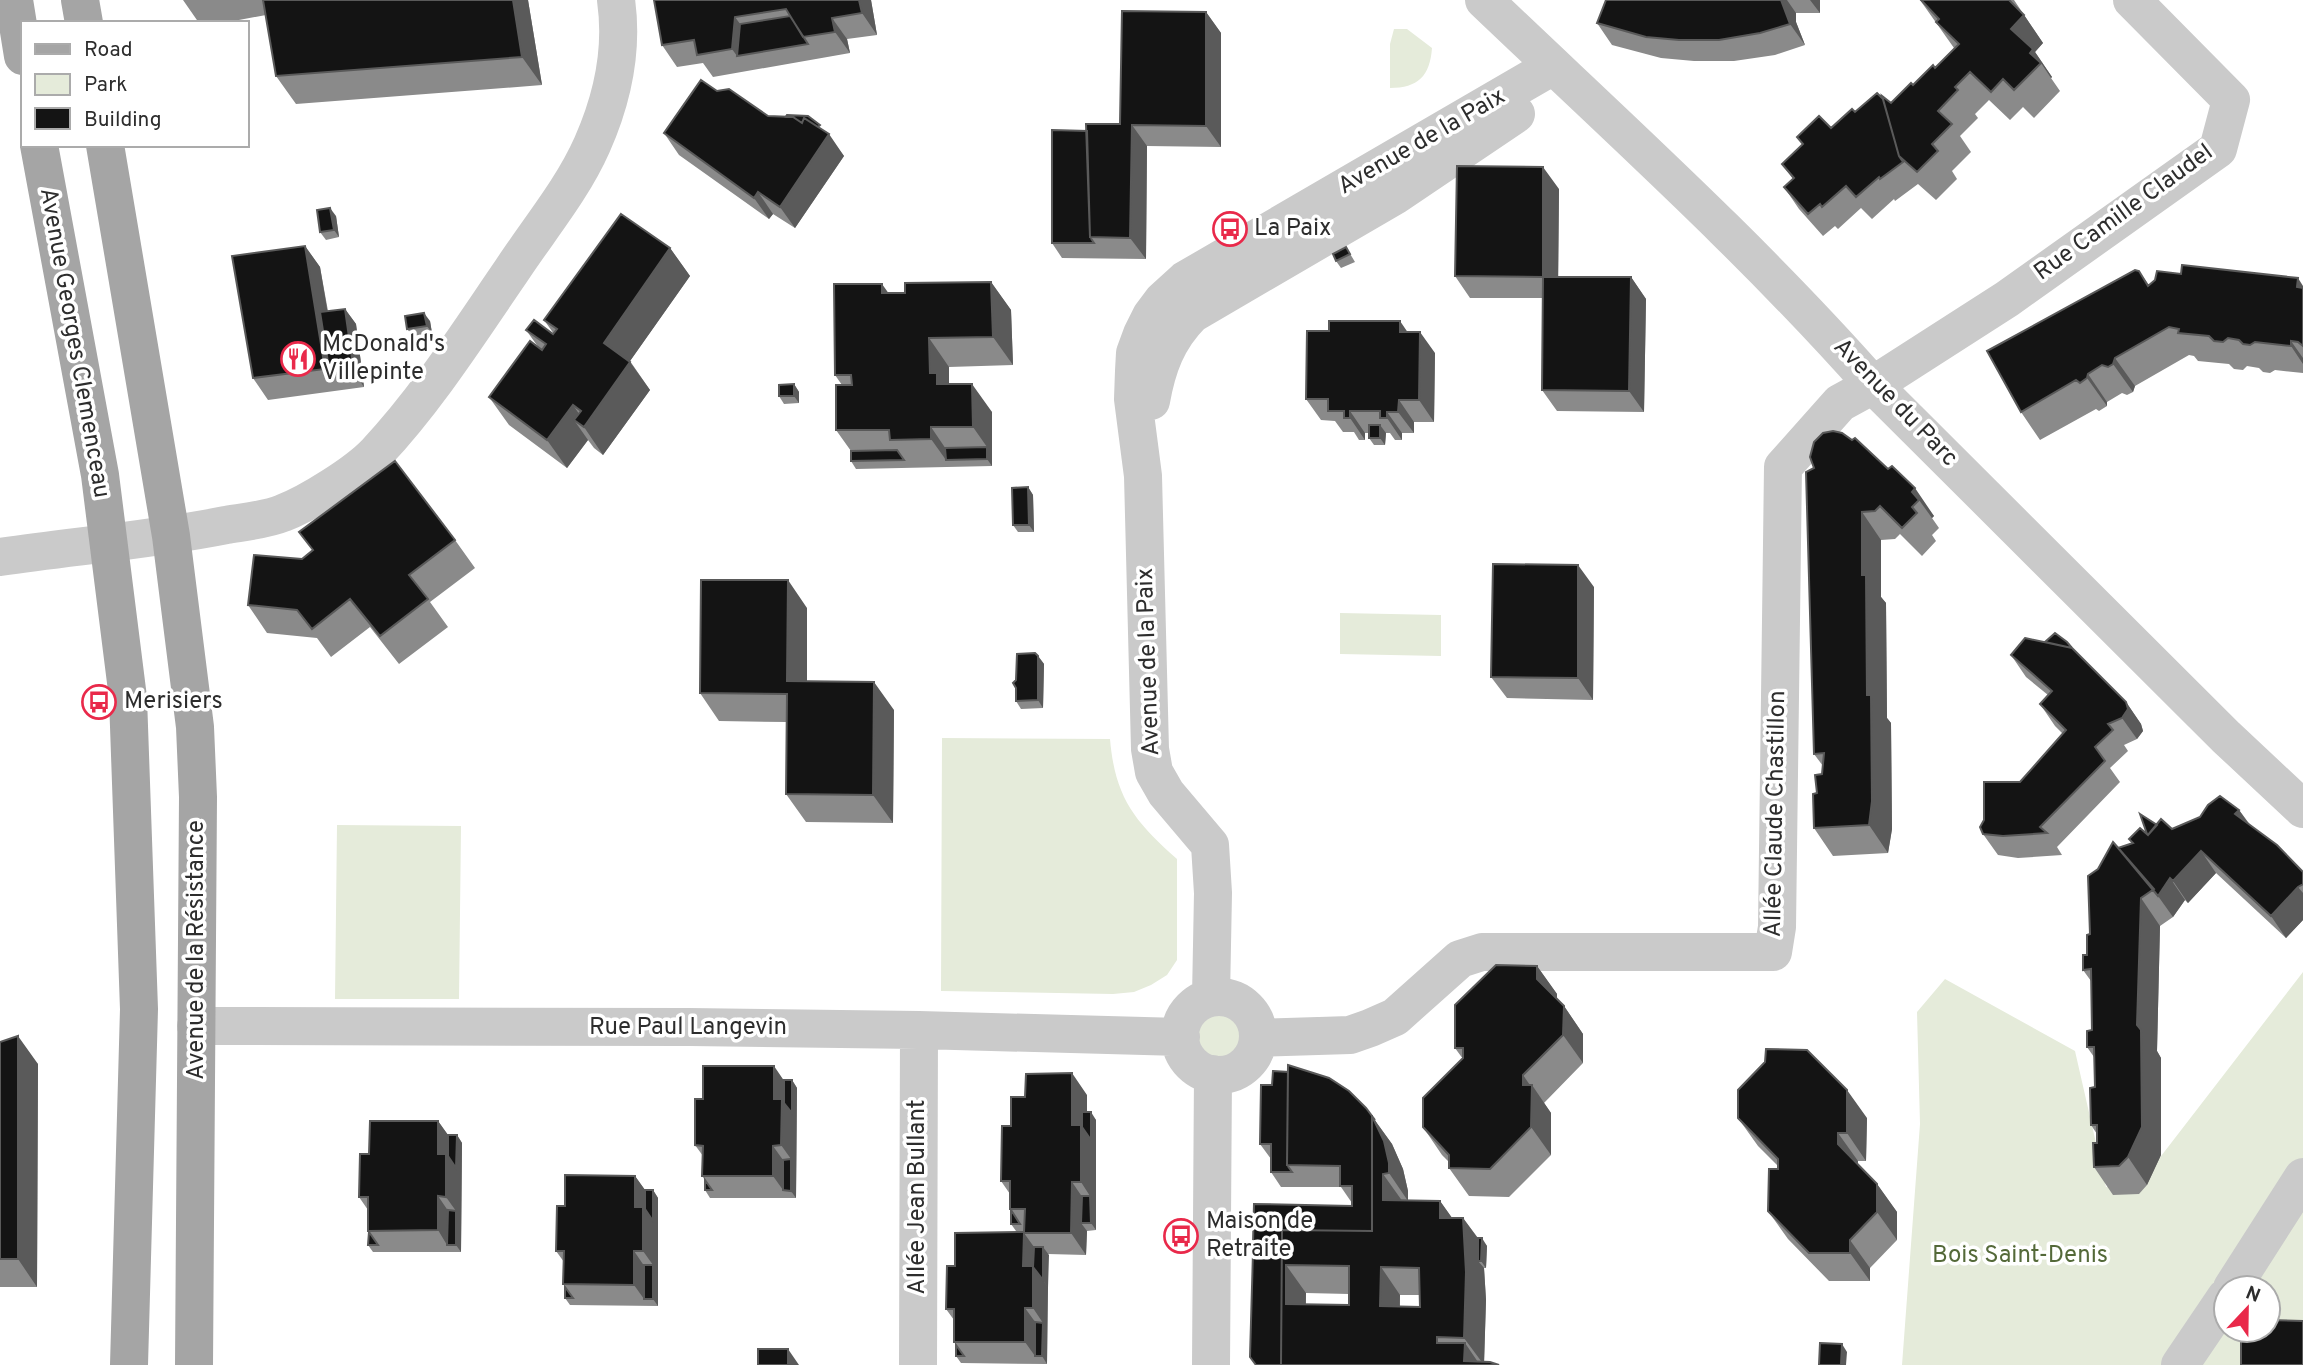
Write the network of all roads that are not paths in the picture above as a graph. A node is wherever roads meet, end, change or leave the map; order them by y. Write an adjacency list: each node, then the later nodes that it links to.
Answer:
1 (14, 0): 7 (main road)
2 (80, 0): 6 (main road)
3 (616, 0): 12 (street)
4 (1483, 0): 8 (street, Avenue du Parc)
5 (2133, 0): 11 (street, Rue Camille Claudel)
6 (84, 21)
7 (21, 44)
8 (1560, 73): 11 (street, Avenue du Parc); 16 (street, Avenue de la Paix)
9 (39, 147): 13 (main road, Avenue Georges Clemenceau)
10 (105, 147): 12 (main road)
11 (1873, 384): 15 (street, Avenue du Parc); 20 (street, Allée Claude Chastillon)
12 (171, 536): 13 (street); 17 (main road, Avenue de la Résistance)
13 (108, 542): 14 (street); 25 (main road)
14 (0, 556)
15 (2303, 809)
16 (1211, 997): 19 (street); 20 (street)
17 (196, 1026): 18 (street, Rue Paul Langevin); 26 (main road, Avenue de la Résistance)
18 (919, 1030): 19 (street, Rue Paul Langevin); 27 (street, Allée Jean Bullant)
19 (1181, 1037): 21 (street)
20 (1258, 1038): 21 (street)
21 (1213, 1074): 28 (street)
22 (2303, 1177): 23 (street)
23 (2241, 1274)
24 (2212, 1318): 29 (street)
25 (129, 1365)
26 (194, 1365)
27 (918, 1365)
28 (1211, 1365)
29 (2180, 1365)

